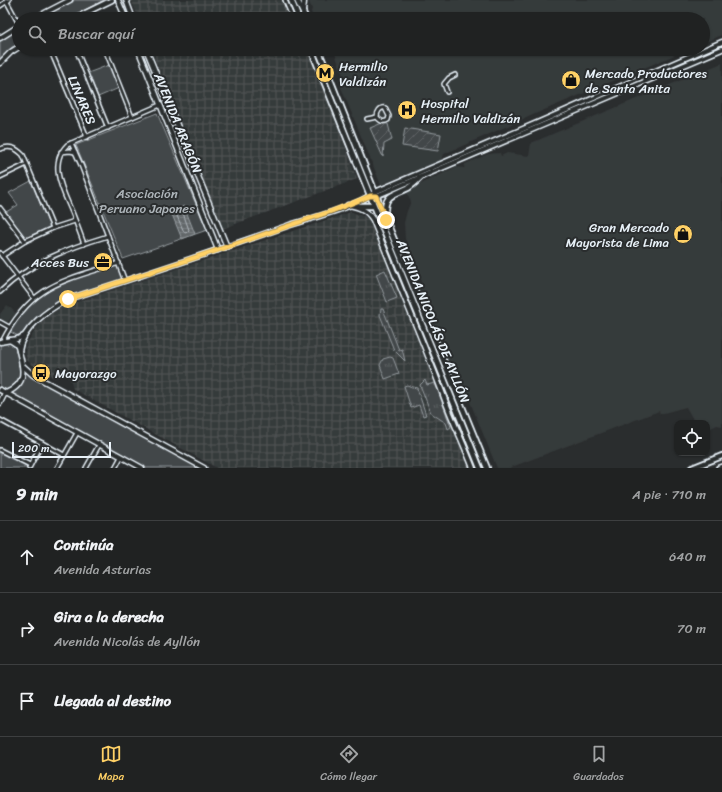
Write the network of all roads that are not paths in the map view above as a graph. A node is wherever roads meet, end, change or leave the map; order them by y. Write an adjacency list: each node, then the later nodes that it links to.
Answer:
1 (7, 0): 10 (street); 12 (street)
2 (70, 0): 13 (street)
3 (112, 0): 14 (street)
4 (118, 0): 15 (street)
5 (126, 0): 16 (street)
6 (285, 0): 17 (street)
7 (291, 0): 18 (main road)
8 (297, 0): 11 (main road)
9 (303, 1): 11 (street)
10 (0, 6)
11 (302, 11)
12 (13, 12)
13 (47, 12)
14 (87, 12)
15 (123, 12)
16 (130, 12)
17 (290, 12)
18 (296, 12)
19 (12, 30): 20 (street)
20 (0, 38)
21 (722, 42): 22 (street)
22 (710, 47)
23 (722, 49): 25 (street)
24 (12, 51): 35 (street)
25 (710, 54)
26 (53, 56): 43 (street, LINARES)
27 (79, 56): 42 (street)
28 (108, 56): 39 (street)
29 (141, 56): 38 (street, AVENIDA ARAGÓN)
30 (149, 56): 64 (street, AVENIDA ARAGÓN)
31 (314, 56): 53 (main road, AVENIDA NICOLÁS DE AYLLÓN)
32 (321, 56): 52 (main road, AVENIDA NICOLÁS DE AYLLÓN)
33 (691, 56): 45 (street)
34 (705, 56): 45 (street)
35 (0, 63)
36 (455, 75): 37 (street)
37 (447, 92)
38 (160, 105): 39 (street); 65 (street, AVENIDA ARAGÓN)
39 (132, 117): 42 (street)
40 (377, 117): 40 (street); 41 (street)
41 (367, 120)
42 (108, 128): 43 (street)
43 (87, 137): 44 (street)
44 (71, 143): 47 (street); 48 (street)
45 (491, 145): 51 (street); 52 (street)
46 (0, 149): 49 (street)
47 (61, 152): 48 (street); 59 (street)
48 (75, 152): 61 (street)
49 (27, 164): 50 (street); 60 (street)
50 (0, 177)
51 (421, 177): 52 (street); 58 (main road)
52 (375, 194): 53 (street); 58 (main road, AVENIDA NICOLÁS DE AYLLÓN)
53 (370, 196): 54 (street); 56 (main road, AVENIDA NICOLÁS DE AYLLÓN)
54 (348, 205): 55 (street); 64 (street)
55 (358, 206): 56 (main road); 98 (street, AVENIDA NICOLÁS DE AYLLÓN)
56 (374, 206): 90 (main road, AVENIDA NICOLÁS DE AYLLÓN)
57 (0, 208): 62 (street)
58 (386, 220): 99 (main road, AVENIDA NICOLÁS DE AYLLÓN)
59 (75, 221): 60 (street); 63 (street)
60 (53, 228): 62 (street)
61 (108, 236): 63 (street); 67 (street)
62 (25, 241): 66 (street)
63 (84, 244): 68 (street)
64 (227, 247): 65 (street)
65 (218, 250): 69 (street)
66 (1, 255): 68 (street)
67 (119, 263): 69 (street); 71 (street)
68 (17, 276): 70 (street); 71 (street)
69 (125, 281): 74 (street)
70 (0, 292)
71 (34, 298): 73 (street)
72 (0, 322): 73 (street)
73 (9, 326): 76 (street)
74 (25, 336): 75 (street); 77 (street)
75 (10, 340): 76 (street); 77 (street)
76 (1, 342)
77 (19, 351): 78 (street)
78 (22, 365): 80 (street); 97 (street)
79 (0, 390): 80 (street)
80 (5, 393): 81 (street); 83 (street)
81 (0, 403)
82 (0, 420): 84 (street)
83 (77, 433): 85 (street); 87 (street)
84 (42, 443): 87 (street); 91 (street)
85 (99, 445): 89 (street); 94 (street)
86 (0, 450): 91 (street)
87 (64, 455): 93 (street)
88 (722, 456): 100 (main road)
89 (122, 457): 95 (street); 96 (street)
90 (479, 466)
91 (30, 467)
92 (722, 467): 101 (main road)
93 (58, 468)
94 (86, 468)
95 (115, 468)
96 (142, 468)
97 (204, 468)
98 (473, 468)
99 (487, 468)
100 (692, 468)
101 (719, 468)

